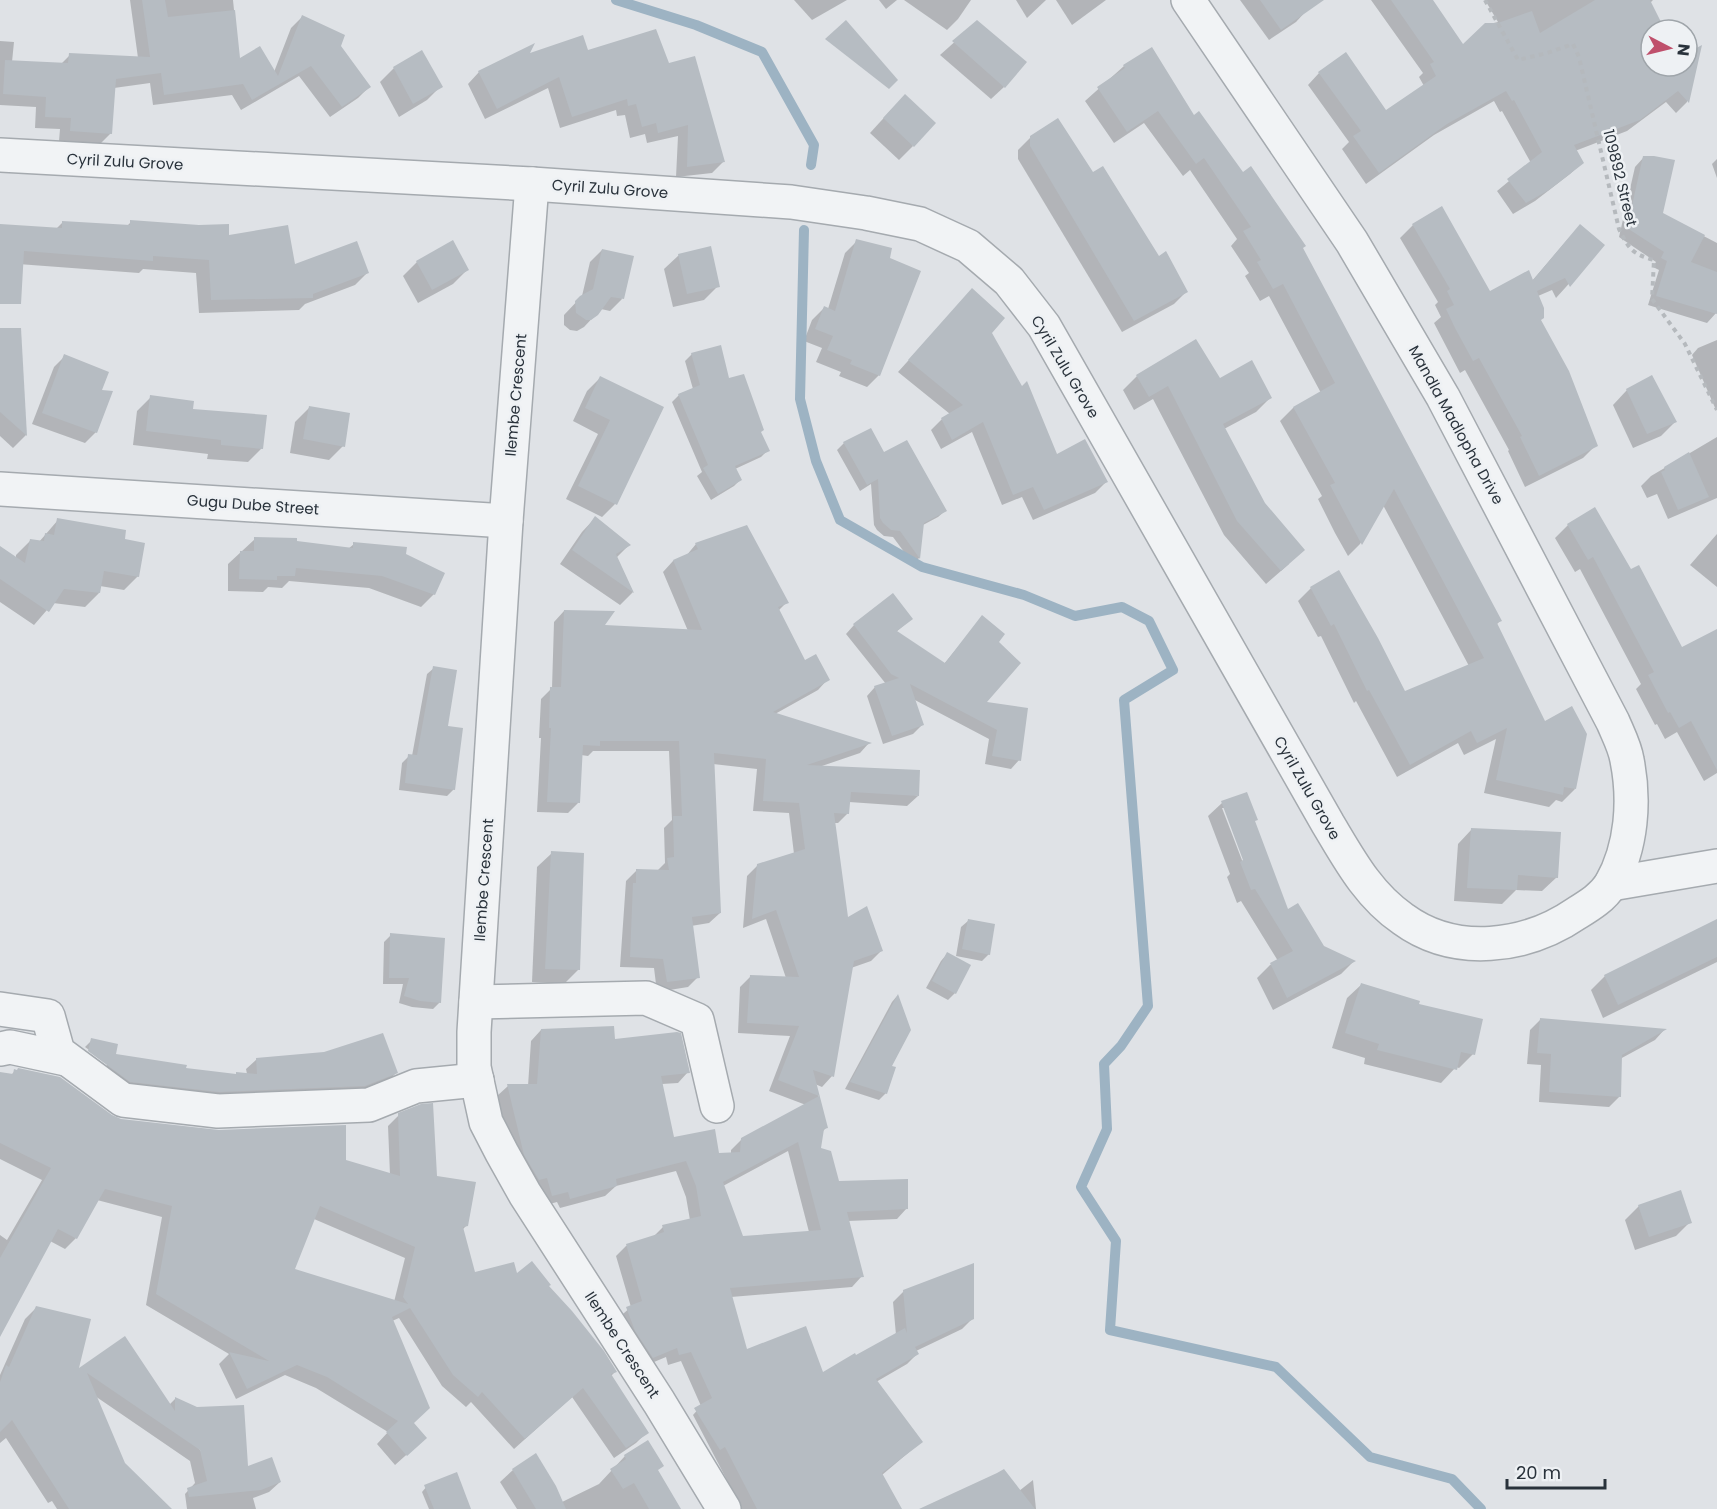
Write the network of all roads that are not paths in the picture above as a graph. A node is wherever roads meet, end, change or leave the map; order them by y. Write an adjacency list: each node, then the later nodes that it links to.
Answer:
1 (1188, 0): 7 (street, Mandla Madlopha Drive)
2 (0, 155): 3 (street, Cyril Zulu Grove)
3 (532, 184): 5 (street, Ilembe Crescent); 7 (street, Cyril Zulu Grove)
4 (0, 489): 5 (street, Gugu Dube Street)
5 (506, 521): 8 (street, Ilembe Crescent)
6 (1717, 866): 7 (street)
7 (1611, 884)
8 (476, 1002): 12 (street, Ilembe Crescent); 13 (street)
9 (0, 1009): 11 (street)
10 (0, 1049): 11 (street)
11 (66, 1059): 12 (street)
12 (477, 1080): 14 (street, Ilembe Crescent)
13 (717, 1106)
14 (724, 1509)

